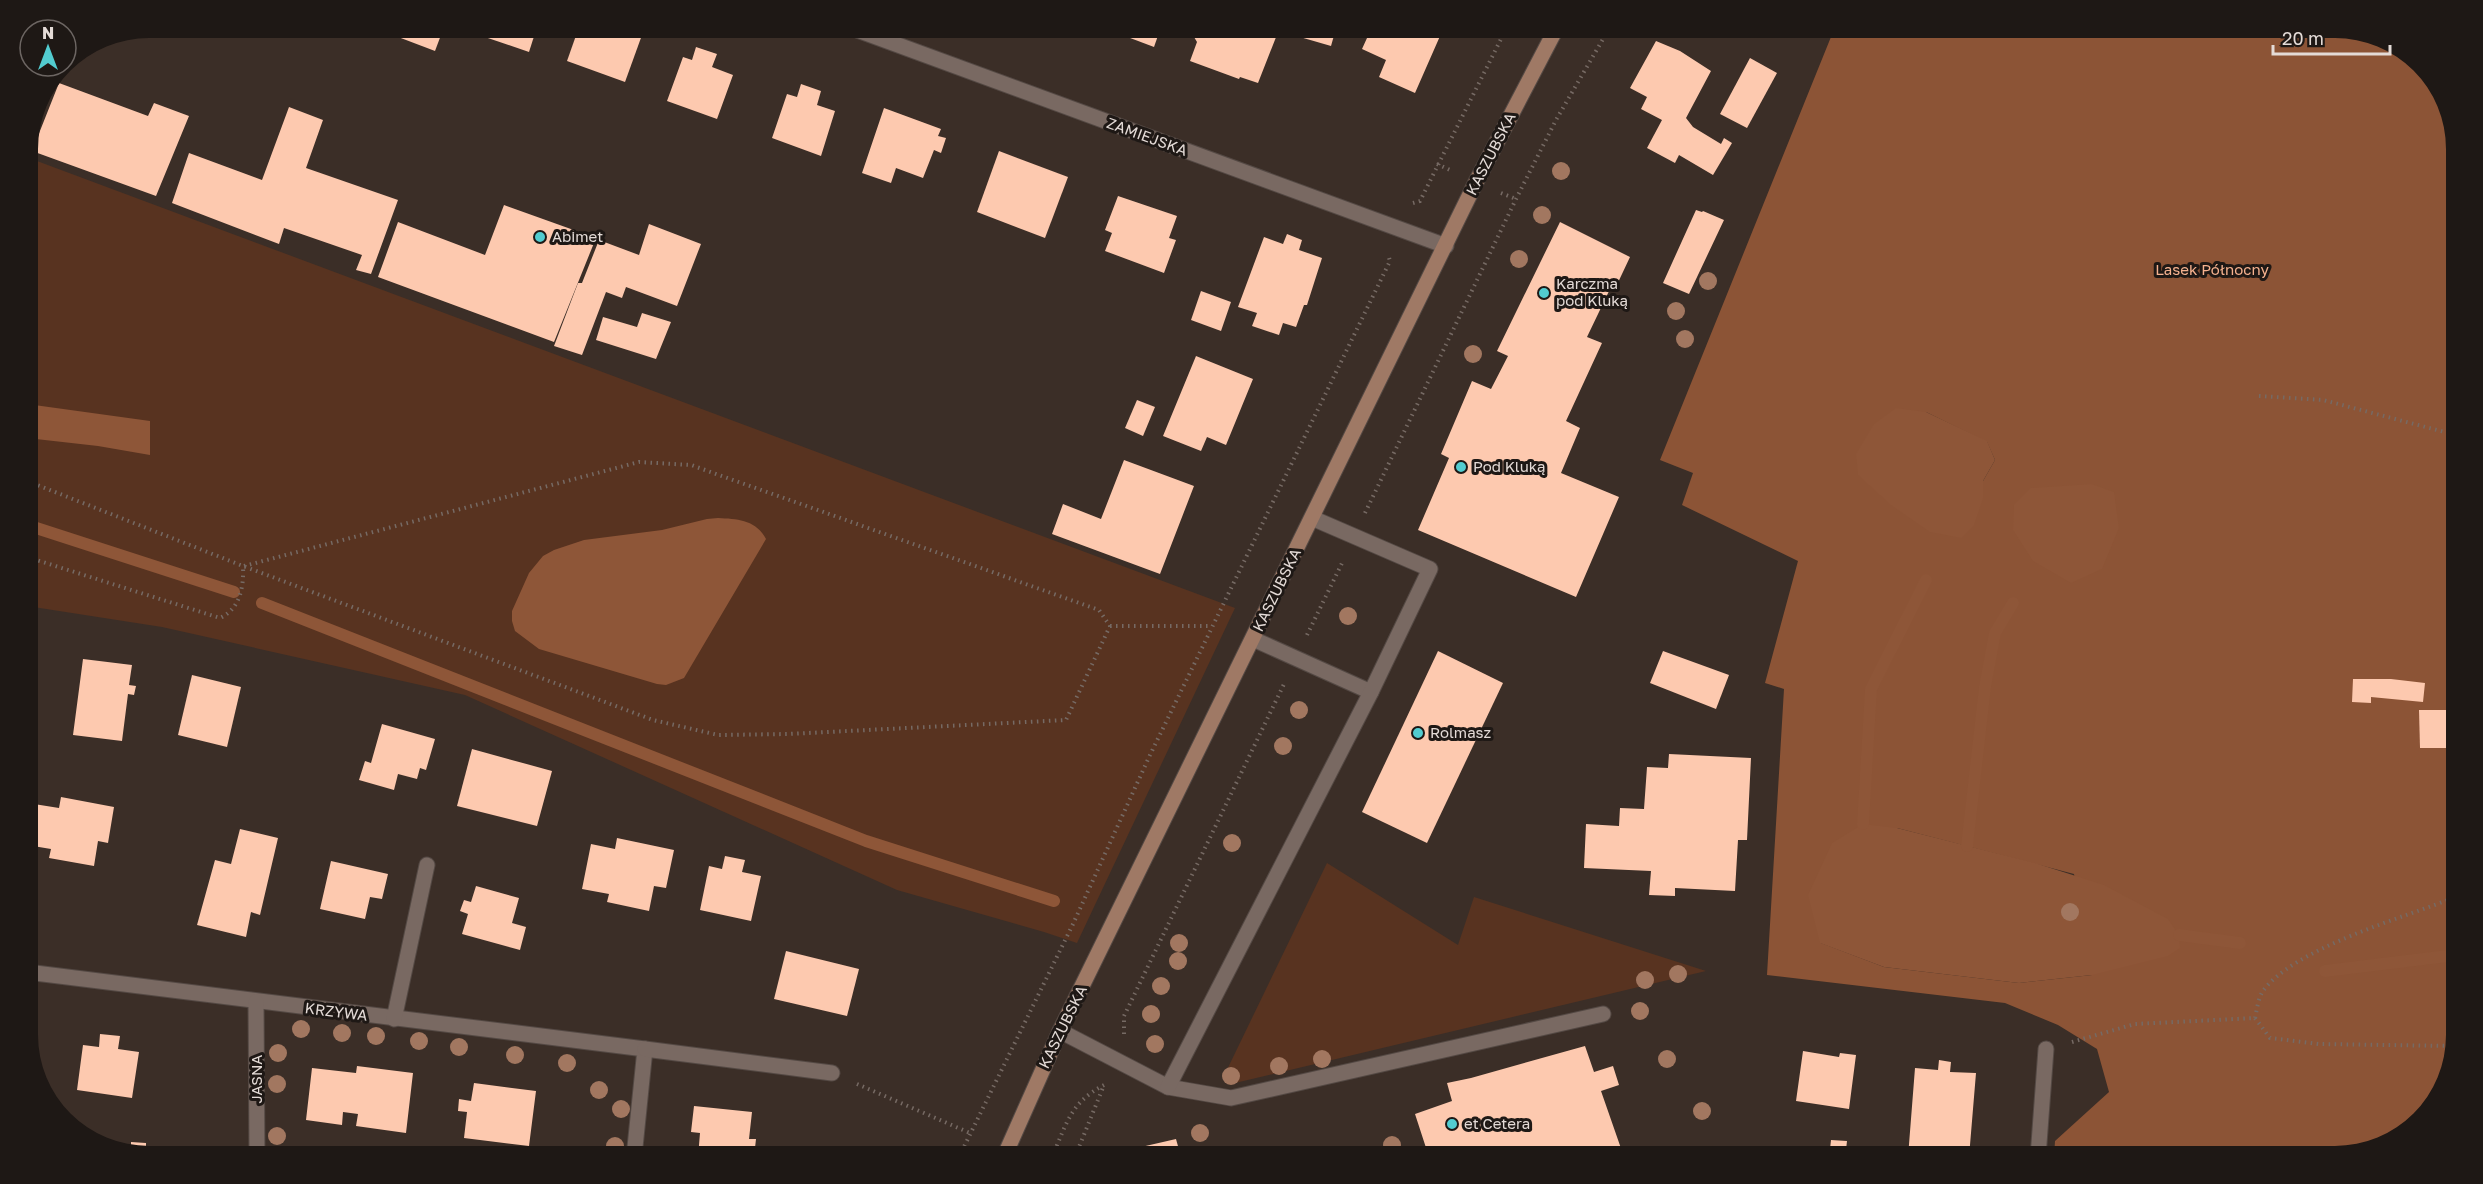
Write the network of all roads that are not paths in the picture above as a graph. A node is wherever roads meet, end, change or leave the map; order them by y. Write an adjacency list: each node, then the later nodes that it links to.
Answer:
1 (879, 38): 3 (street, ZAMIEJSKA)
2 (1551, 38): 3 (main road, KASZUBSKA)
3 (1446, 246): 4 (main road, KASZUBSKA)
4 (1312, 518): 5 (main road, KASZUBSKA); 6 (street)
5 (1253, 639): 6 (street); 12 (main road, KASZUBSKA)
6 (1371, 692): 16 (street)
7 (427, 865): 11 (street)
8 (38, 973): 9 (street, KRZYWA)
9 (256, 1002): 11 (street, KRZYWA); 17 (street, JASNA)
10 (1603, 1014): 16 (street)
11 (394, 1019): 13 (street, KRZYWA)
12 (1060, 1031): 16 (street); 19 (main road, KASZUBSKA)
13 (645, 1049): 15 (street, KRZYWA); 18 (street)
14 (2046, 1049): 20 (street)
15 (832, 1073)
16 (1168, 1087)
17 (257, 1147)
18 (635, 1147)
19 (1008, 1147)
20 (2039, 1147)

